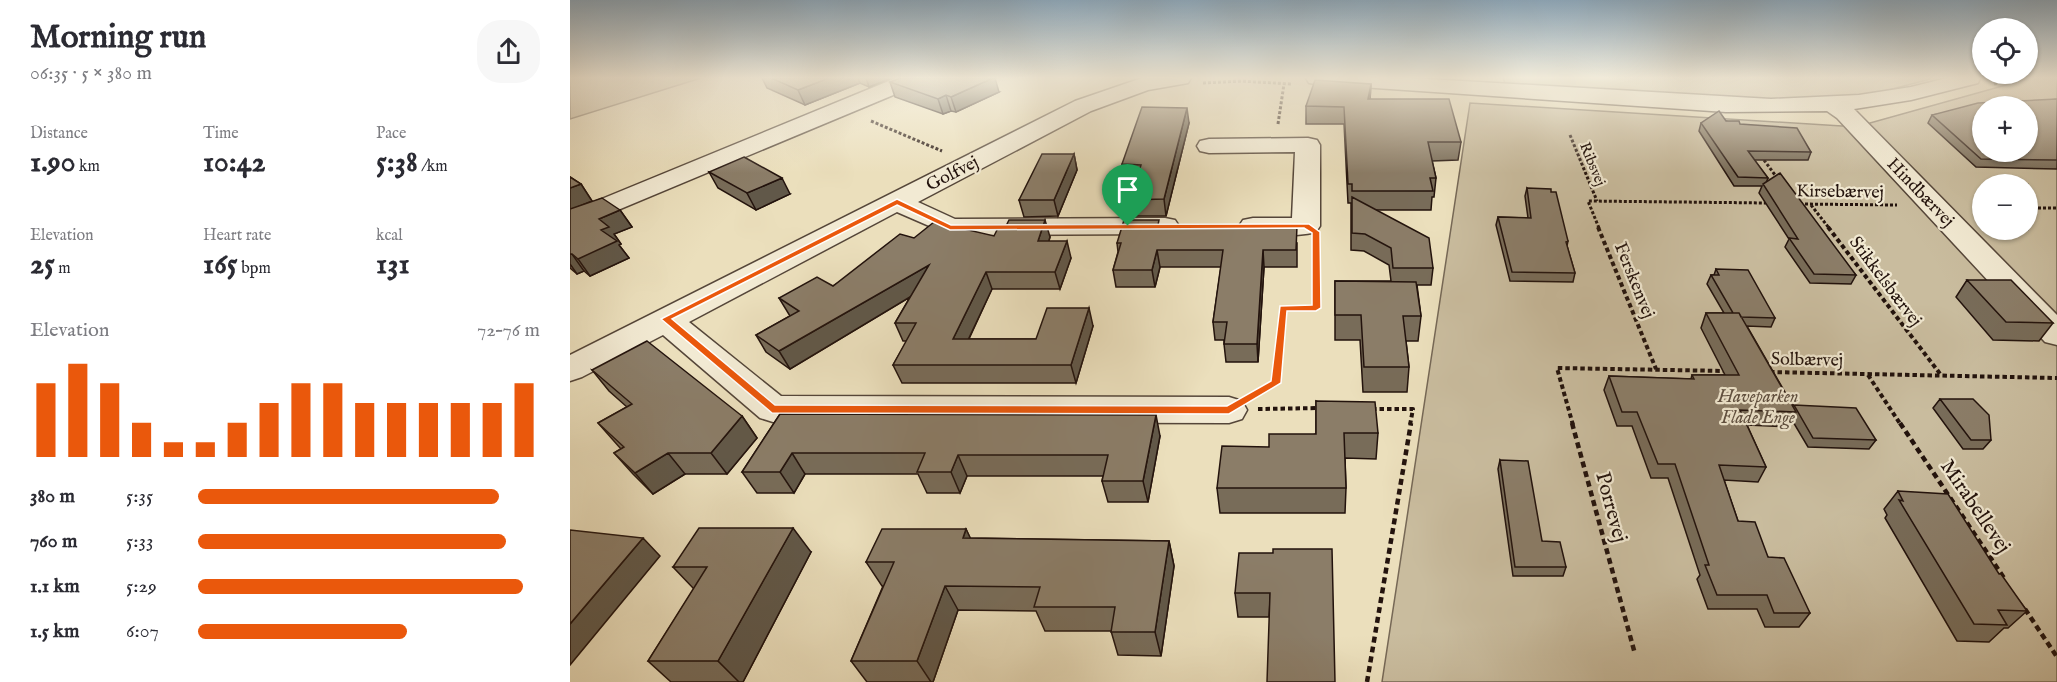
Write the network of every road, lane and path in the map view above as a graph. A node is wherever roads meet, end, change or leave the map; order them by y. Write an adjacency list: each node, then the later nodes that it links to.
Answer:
1 (836, 110): 22 (street)
2 (844, 110): 10 (path)
3 (1075, 110): 10 (street, Golfvej)
4 (1281, 110): 8 (path)
5 (1840, 110): 18 (street, Hindbærvej)
6 (1570, 135): 14 (path, Ribsvej)
7 (1209, 146): 8 (street)
8 (1276, 146): 25 (street)
9 (1757, 151): 11 (path)
10 (971, 163): 12 (street, Golfvej)
11 (1784, 186)
12 (897, 201): 23 (street); 26 (street, Golfvej)
13 (1588, 201): 14 (path, Kirsebærvej); 29 (path, Ferskenvej)
14 (1597, 201): 15 (path, Kirsebærvej)
15 (1773, 203)
16 (1797, 204): 17 (path, Kirsebærvej)
17 (1810, 204): 18 (path, Kirsebærvej); 33 (path, Stikkelsbærvej)
18 (1934, 206): 19 (path, Kirsebærvej); 27 (street, Hindbærvej)
19 (1972, 207)
20 (2038, 208): 21 (path)
21 (2057, 208)
22 (570, 222)
23 (1187, 226)
24 (1223, 226): 25 (street)
25 (1306, 226): 37 (path)
26 (665, 319): 28 (street, Golfvej); 37 (street)
27 (2057, 334)
28 (570, 369)
29 (1656, 369): 30 (path); 40 (path, Porrevej)
30 (1738, 371)
31 (1762, 372): 32 (path, Solbærvej)
32 (1868, 374): 33 (path, Solbærvej); 38 (path, Mirabellevej)
33 (1941, 375): 34 (path, Solbærvej)
34 (2057, 378)
35 (1322, 408): 37 (path)
36 (1368, 409): 42 (path)
37 (1229, 410)
38 (2005, 579)
39 (2018, 598): 41 (path)
40 (1635, 654)
41 (2057, 657)
42 (1367, 682)

